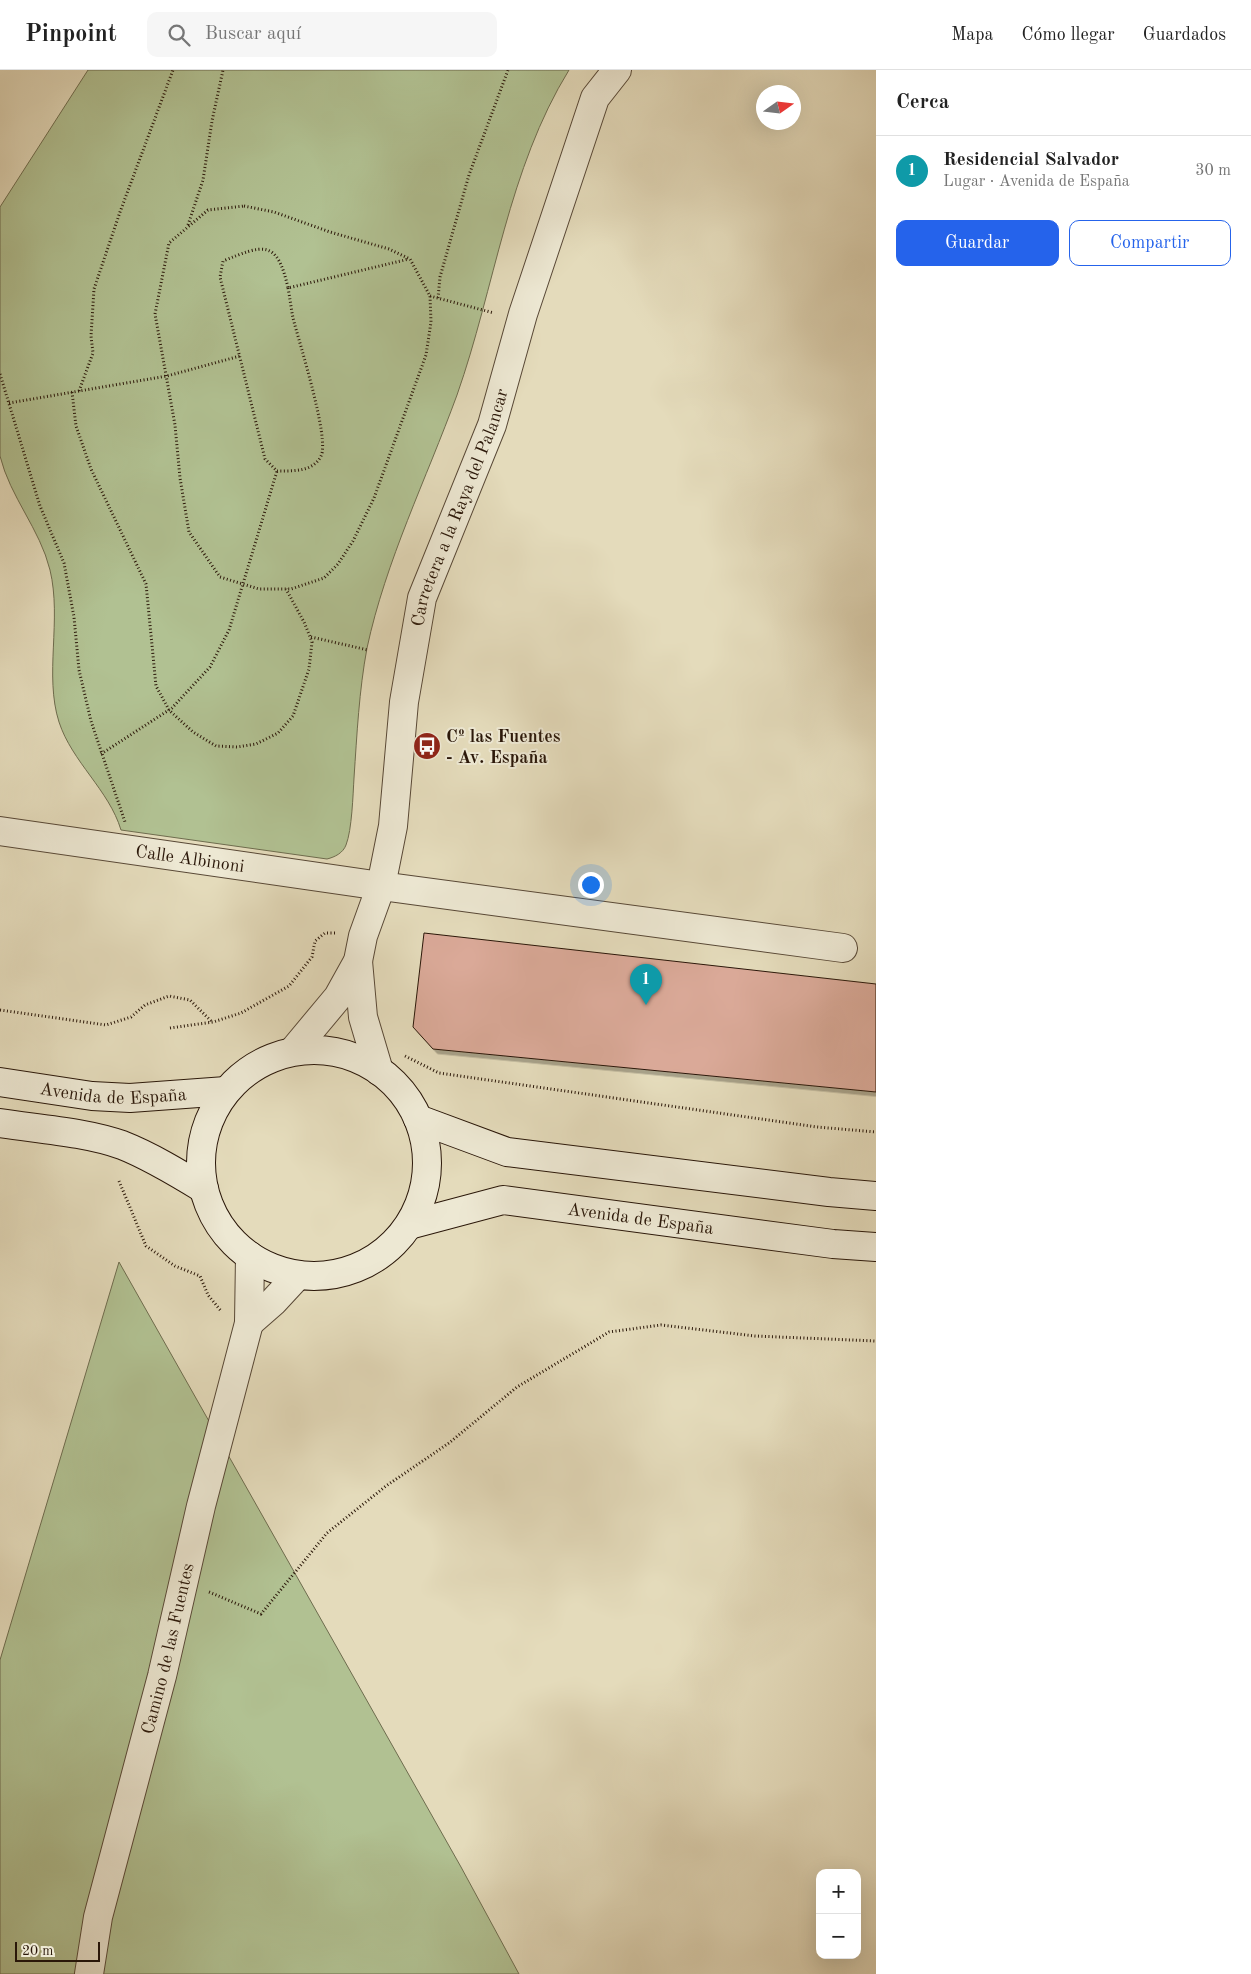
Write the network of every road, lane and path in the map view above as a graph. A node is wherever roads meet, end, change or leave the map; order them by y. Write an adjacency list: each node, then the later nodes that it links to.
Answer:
1 (174, 70): 14 (path)
2 (224, 70): 5 (path)
3 (508, 70): 9 (path)
4 (617, 70): 26 (street, Carretera a la Raya del Palancar)
5 (188, 227): 6 (path); 13 (path)
6 (410, 259): 7 (path); 8 (path)
7 (288, 288): 11 (path); 17 (path)
8 (430, 296): 9 (path); 19 (path)
9 (438, 298): 10 (path)
10 (495, 313)
11 (240, 356): 13 (path); 17 (path)
12 (0, 374): 16 (path)
13 (167, 376): 14 (path); 18 (path)
14 (79, 391): 15 (path)
15 (72, 392): 16 (path); 22 (path)
16 (9, 403): 23 (path)
17 (277, 470): 18 (path)
18 (243, 584): 19 (path); 22 (path)
19 (286, 589): 20 (path)
20 (310, 637): 21 (path); 22 (path)
21 (368, 650)
22 (169, 710): 23 (path)
23 (101, 754): 25 (path)
24 (0, 831): 25 (street, Calle Albinoni)
25 (135, 850): 26 (street, Calle Albinoni)
26 (381, 886): 27 (street, Carretera a la Raya del Palancar); 28 (street, Calle Albinoni)
27 (360, 948): 30 (path); 32 (street, Carretera a la Raya del Palancar); 34 (street, Carretera a la Raya del Palancar)
28 (843, 948)
29 (0, 1010): 30 (path)
30 (213, 1022): 31 (path)
31 (170, 1028)
32 (293, 1052): 34 (street); 36 (street)
33 (400, 1054): 39 (path)
34 (380, 1071): 37 (street)
35 (0, 1082): 36 (street, Avenida de España)
36 (226, 1091): 41 (street)
37 (418, 1119): 42 (street); 43 (street)
38 (0, 1124): 41 (street)
39 (876, 1132)
40 (119, 1181): 47 (path)
41 (204, 1188): 45 (street)
42 (876, 1196)
43 (409, 1225): 44 (street, Avenida de España); 46 (street)
44 (876, 1247)
45 (250, 1256): 46 (street); 47 (street, Camino de las Fuentes)
46 (298, 1275): 47 (street)
47 (249, 1323): 50 (street, Camino de las Fuentes)
48 (876, 1341): 49 (path)
49 (208, 1591)
50 (89, 1974)

